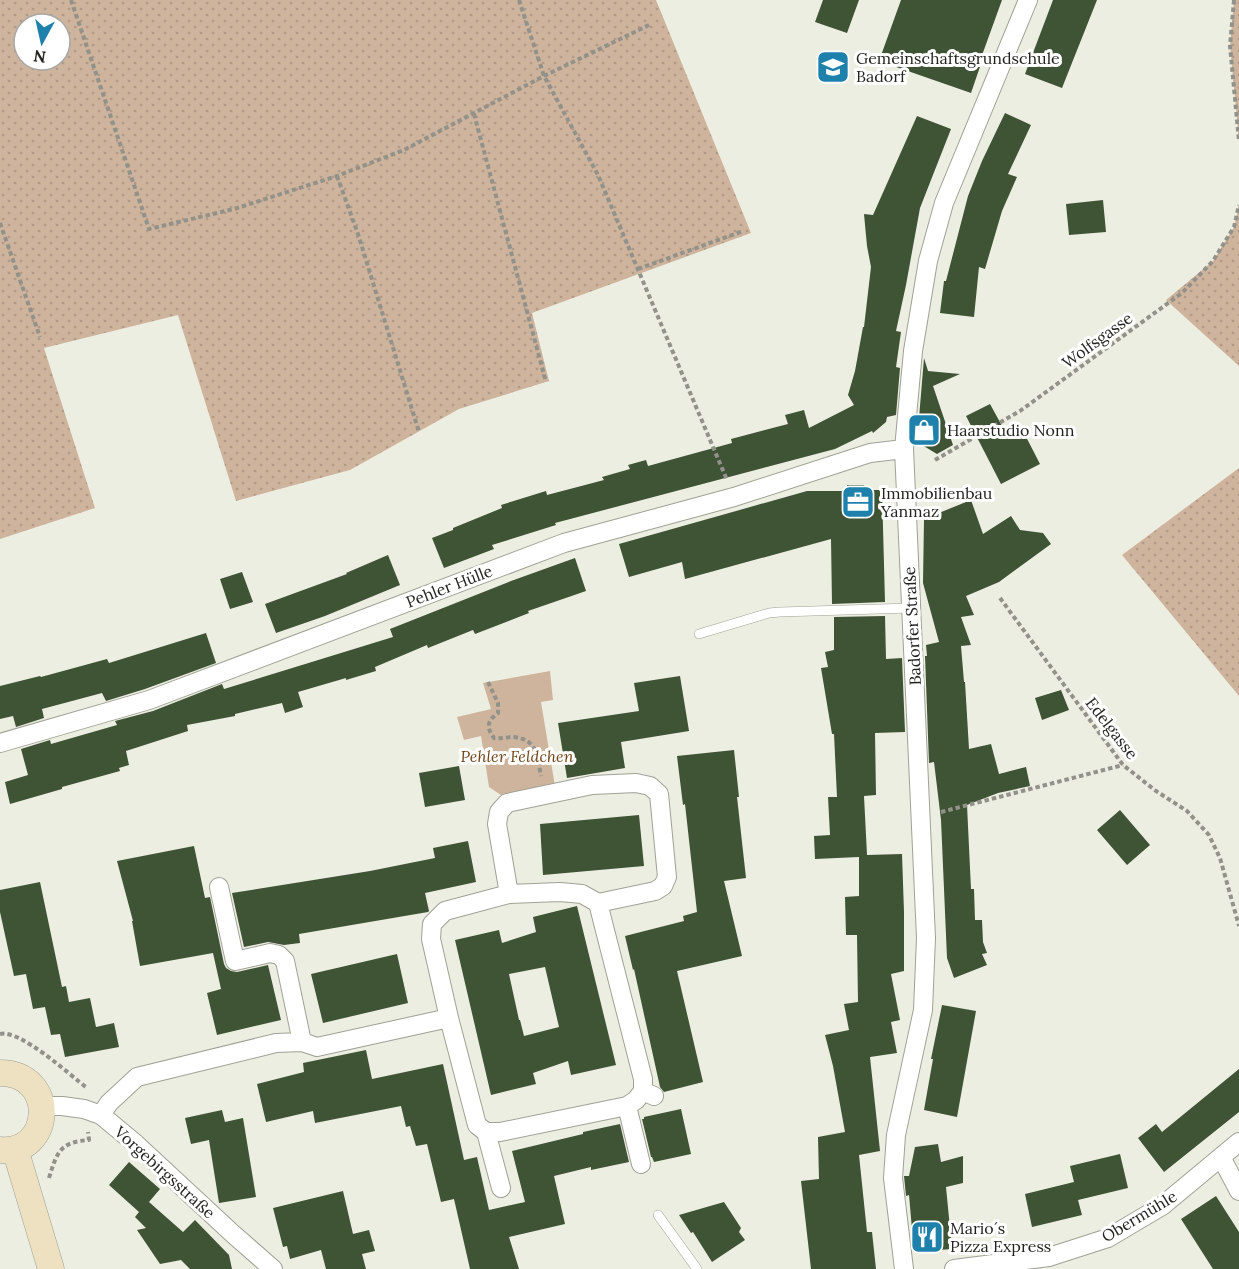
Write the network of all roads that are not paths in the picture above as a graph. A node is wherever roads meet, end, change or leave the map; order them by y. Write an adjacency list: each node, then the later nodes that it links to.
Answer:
1 (1028, 0): 2 (street, Badorfer Straße)
2 (904, 449): 3 (street, Badorfer Straße); 5 (street, Pehler Hülle)
3 (911, 608): 4 (lane); 26 (street, Badorfer Straße)
4 (699, 634)
5 (0, 743)
6 (219, 887): 10 (street)
7 (509, 894): 8 (street); 8 (street); 9 (street)
8 (598, 903): 13 (street)
9 (449, 1018): 10 (street); 15 (street)
10 (302, 1042): 14 (street)
11 (0, 1073): 12 (main road)
12 (42, 1106): 14 (street); 17 (main road)
13 (627, 1106): 15 (street); 19 (street)
14 (98, 1109): 24 (street, Vorgebirgsstraße)
15 (486, 1132): 20 (street)
16 (1239, 1142): 18 (street, Obermühle)
17 (7, 1149): 23 (main road)
18 (1221, 1157): 21 (street); 27 (street, Obermühle)
19 (641, 1164)
20 (501, 1188)
21 (1239, 1191)
22 (658, 1215): 25 (lane)
23 (51, 1269)
24 (273, 1269)
25 (697, 1269)
26 (904, 1269)
27 (954, 1269)

